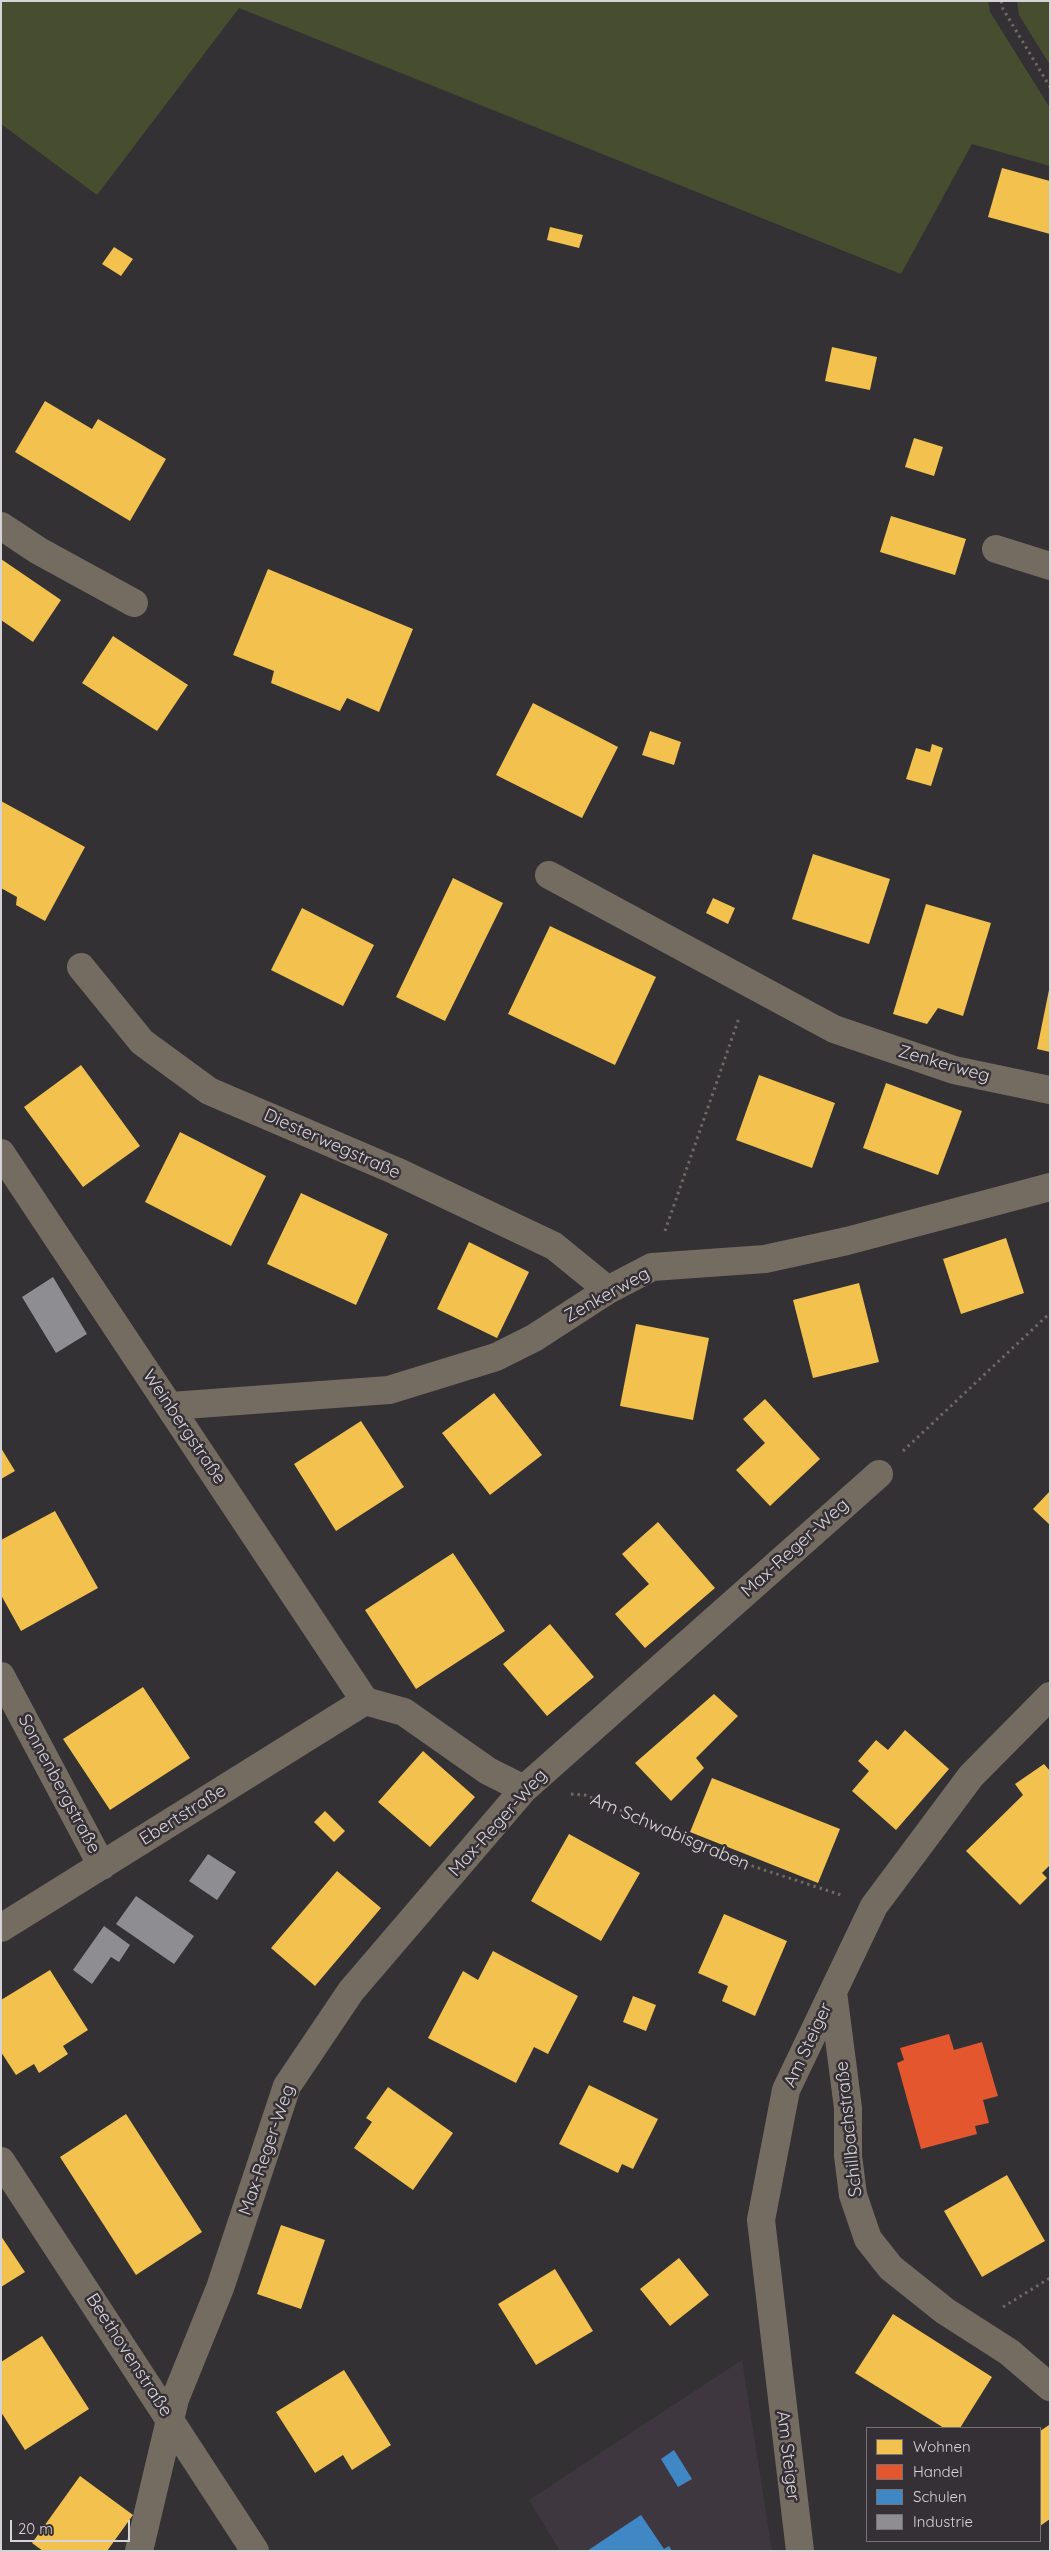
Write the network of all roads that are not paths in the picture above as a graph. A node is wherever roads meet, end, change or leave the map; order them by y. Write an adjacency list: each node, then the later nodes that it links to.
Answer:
1 (1, 526): 4 (street)
2 (996, 549): 3 (street)
3 (1050, 566)
4 (134, 603)
5 (549, 875): 7 (street, Zenkerweg)
6 (81, 967): 10 (street, Diesterwegstraße)
7 (1050, 1090)
8 (1, 1153): 11 (street, Weinbergstraße)
9 (1050, 1187): 10 (street, Zenkerweg)
10 (608, 1290): 11 (street, Zenkerweg)
11 (170, 1406): 15 (street, Weinbergstraße)
12 (879, 1474): 16 (street, Max-Reger-Weg)
13 (1, 1676): 17 (street, Sonnenbergstraße)
14 (1049, 1698): 19 (street, Am Steiger)
15 (365, 1701): 16 (street); 17 (street, Ebertstraße)
16 (524, 1789): 22 (street, Max-Reger-Weg)
17 (102, 1866): 18 (street, Ebertstraße)
18 (1, 1928)
19 (834, 1992): 21 (street, Schillbachstraße); 25 (street, Am Steiger)
20 (1, 2161): 22 (street, Beethovenstraße)
21 (1050, 2387)
22 (170, 2420): 23 (street, Max-Reger-Weg); 24 (street, Beethovenstraße)
23 (139, 2551)
24 (255, 2551)
25 (800, 2551)

